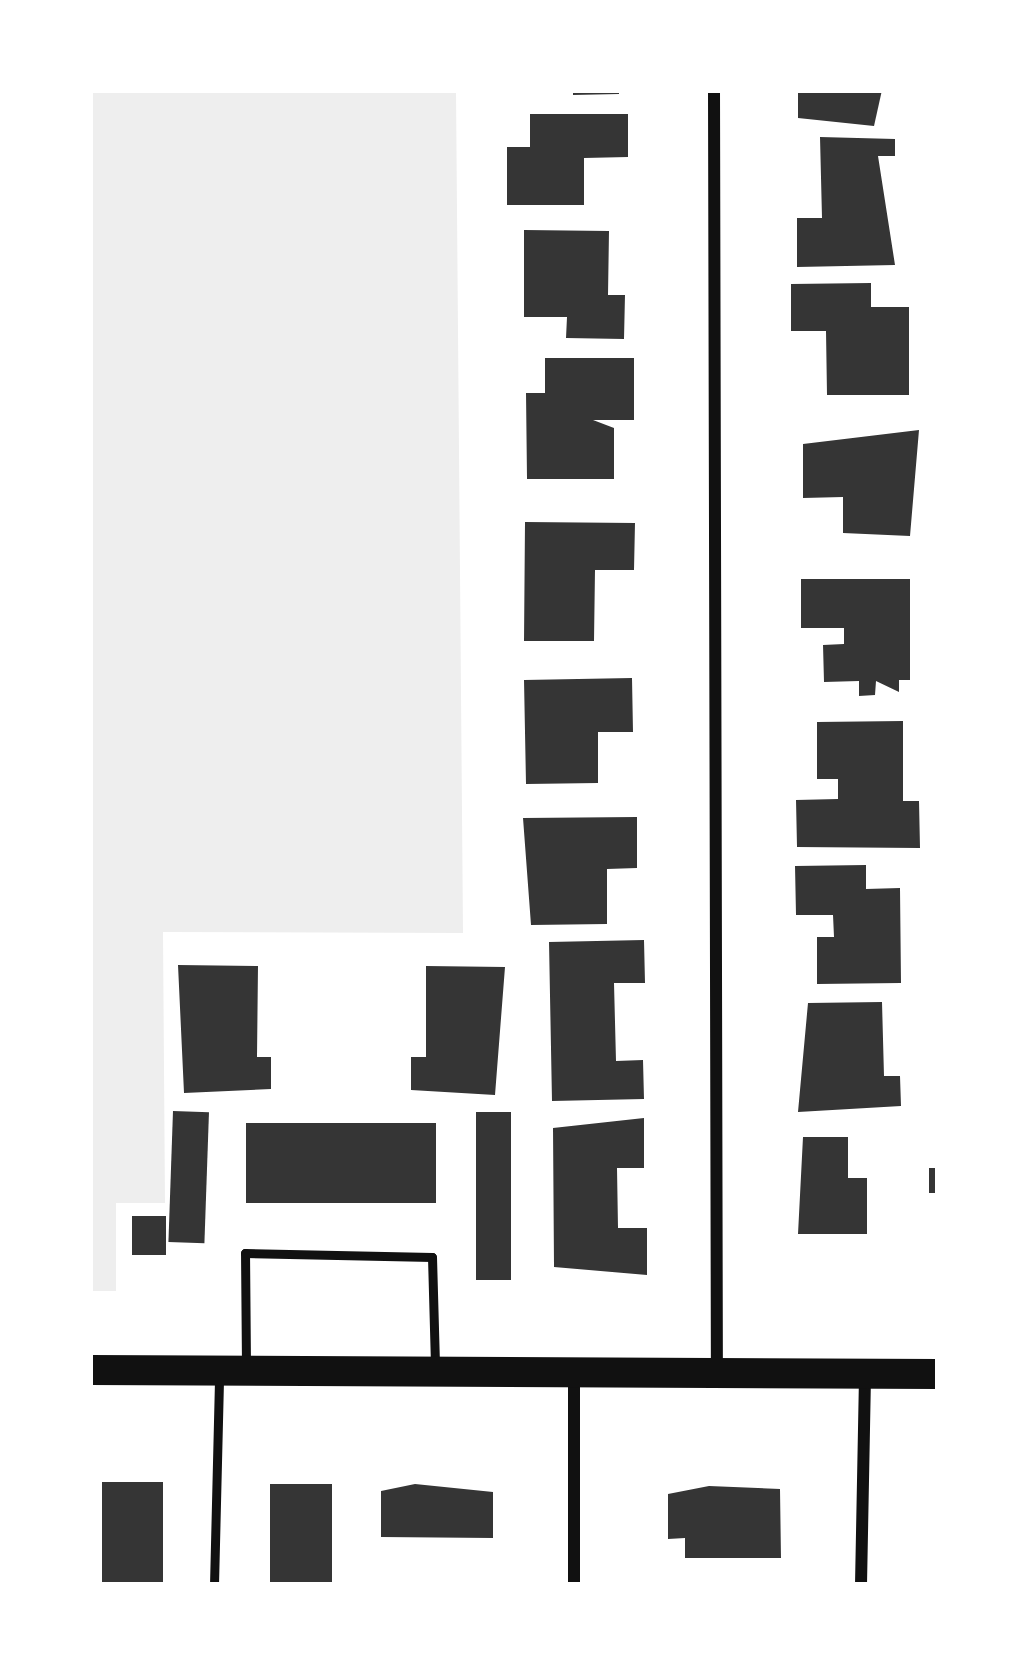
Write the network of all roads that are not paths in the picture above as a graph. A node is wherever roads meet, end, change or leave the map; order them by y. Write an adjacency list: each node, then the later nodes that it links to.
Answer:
1 (714, 90): 6 (street)
2 (90, 1370): 3 (main road)
3 (232, 1371): 4 (main road); 4 (lane); 9 (lane)
4 (435, 1372): 5 (main road)
5 (574, 1373): 6 (main road); 10 (street)
6 (717, 1373): 7 (main road)
7 (865, 1373): 8 (main road); 11 (street)
8 (938, 1374)
9 (214, 1585)
10 (574, 1585)
11 (861, 1585)

